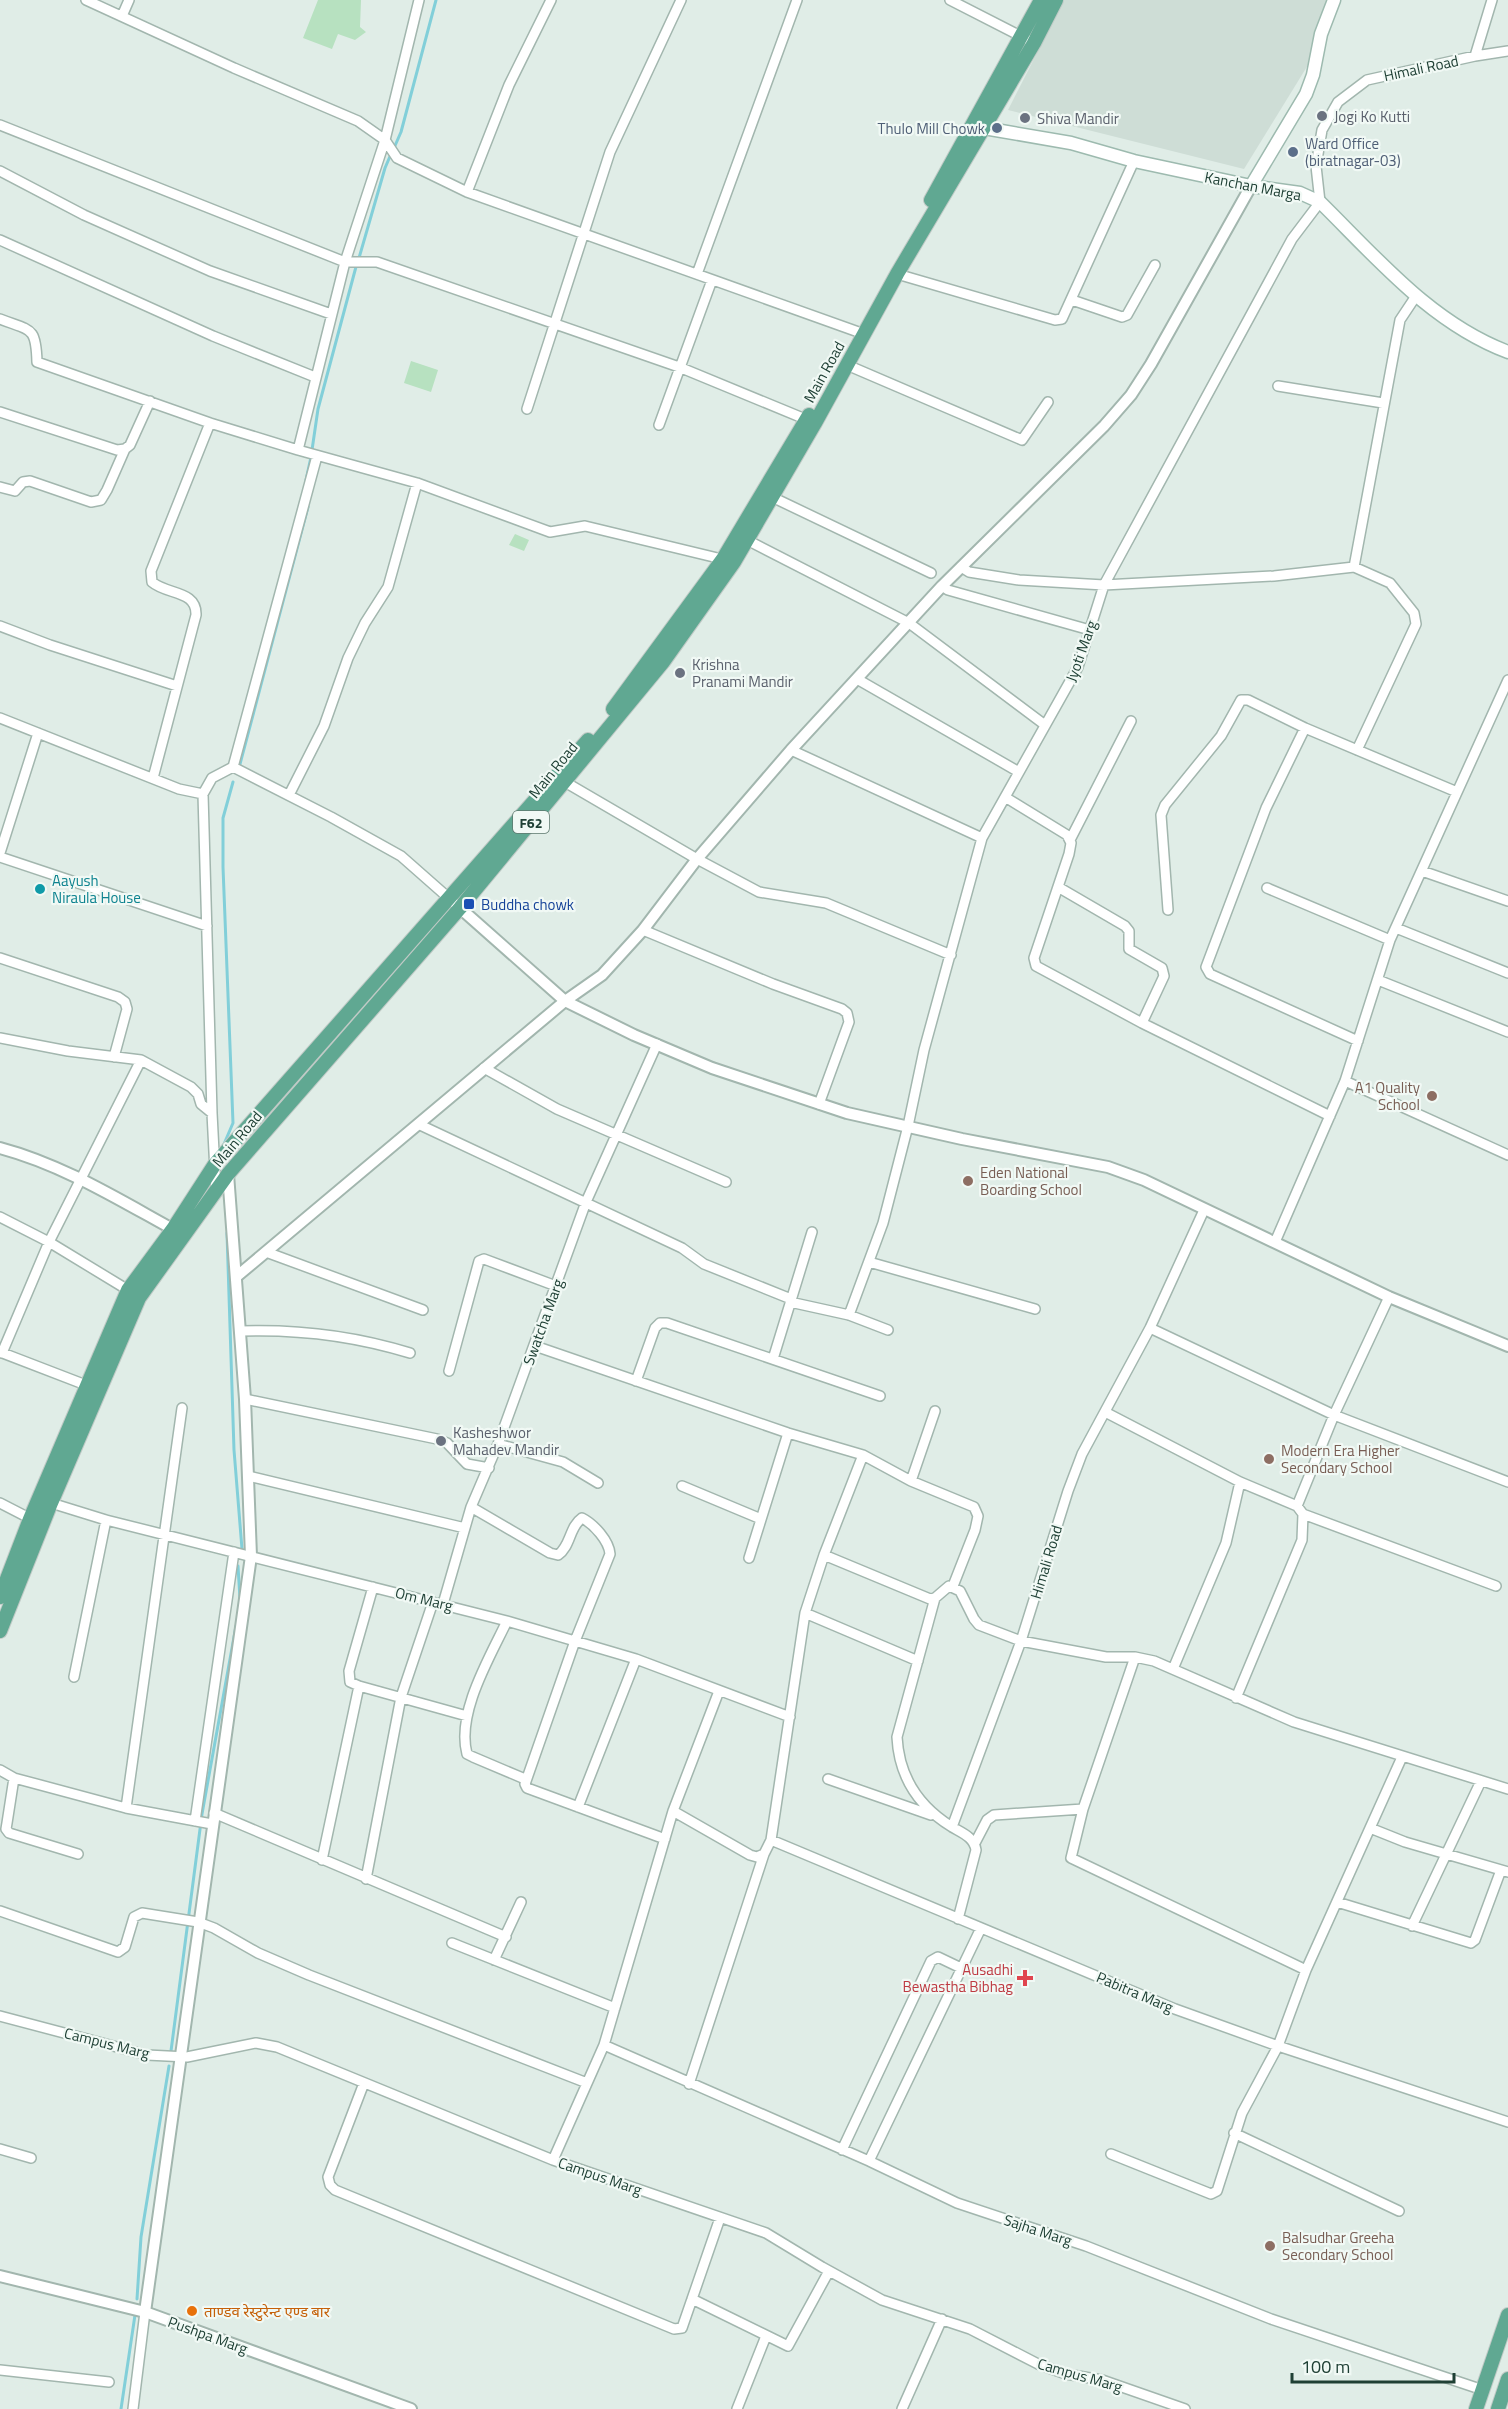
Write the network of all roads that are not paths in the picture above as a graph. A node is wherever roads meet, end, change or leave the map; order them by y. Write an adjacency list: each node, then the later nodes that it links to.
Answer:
1 (87, 0): 12 (street)
2 (129, 0): 12 (street)
3 (419, 0): 18 (street)
4 (551, 0): 22 (street)
5 (681, 0): 24 (street)
6 (797, 0): 28 (street)
7 (950, 0): 13 (street)
8 (1041, 0): 13 (main road, Main Road / F62)
9 (1056, 0): 13 (main road, Main Road / F62)
10 (1334, 0): 21 (main road)
11 (1492, 0): 15 (street)
12 (122, 16): 18 (street)
13 (1028, 40): 17 (main road, Main Road / F62); 36 (main road, Main Road / F62)
14 (1508, 51): 15 (street, Himali Road)
15 (1475, 56): 23 (street, Himali Road)
16 (0, 125): 26 (street)
17 (984, 128): 19 (main road, Kanchan Marga); 29 (main road, Main Road / F62)
18 (385, 140): 22 (street); 26 (street)
19 (1134, 162): 21 (main road, Kanchan Marga); 32 (street)
20 (0, 171): 33 (street)
21 (1251, 186): 23 (main road, Kanchan Marga); 58 (street)
22 (467, 192): 24 (street)
23 (1320, 202): 31 (main road, Kanchan Marga); 61 (street, Jyoti Marg)
24 (585, 235): 28 (street); 35 (street)
25 (0, 240): 40 (street)
26 (345, 262): 33 (street); 35 (street)
27 (1155, 265): 32 (street)
28 (697, 274): 30 (street)
29 (897, 274): 32 (street); 36 (main road, Main Road / F62)
30 (712, 280): 36 (street); 39 (street)
31 (1416, 296): 37 (main road, Kanchan Marga); 44 (street)
32 (1072, 300)
33 (331, 314): 40 (street)
34 (0, 319): 42 (street)
35 (555, 323): 39 (street); 45 (street)
36 (861, 333): 38 (main road, Main Road / F62); 47 (main road, Main Road / F62)
37 (1508, 352)
38 (847, 365): 43 (street); 47 (main road, Main Road / F62)
39 (679, 367): 47 (street); 49 (street)
40 (315, 377): 51 (street)
41 (1278, 386): 44 (street)
42 (150, 401): 48 (street); 50 (street)
43 (1048, 402)
44 (1383, 403): 59 (street)
45 (527, 410)
46 (0, 412): 50 (street)
47 (811, 421): 55 (main road, Main Road / F62); 57 (main road, Main Road / F62)
48 (210, 423): 51 (street); 68 (street)
49 (659, 425)
50 (125, 449): 54 (street)
51 (298, 450): 52 (street)
52 (317, 456): 53 (street); 76 (street)
53 (417, 483): 57 (street); 82 (street)
54 (0, 487)
55 (772, 497): 56 (main road, Main Road / F62); 60 (street)
56 (747, 540): 57 (main road, Main Road / F62); 63 (street)
57 (729, 561): 79 (main road, Main Road / F62); 92 (main road, Main Road / F62)
58 (961, 567): 61 (street); 62 (street)
59 (1354, 567): 61 (street); 75 (street)
60 (931, 573)
61 (1104, 585): 65 (street, Jyoti Marg)
62 (942, 586): 63 (street); 65 (street)
63 (909, 623): 66 (street); 71 (street)
64 (0, 626): 68 (street)
65 (1090, 630): 71 (street, Jyoti Marg)
66 (857, 679): 74 (street); 77 (street)
67 (1508, 680): 80 (street)
68 (177, 686): 78 (street)
69 (0, 718): 73 (street)
70 (1131, 721): 85 (street)
71 (1045, 725): 77 (street, Jyoti Marg)
72 (1305, 728): 75 (street); 93 (street); 106 (street)
73 (38, 733): 78 (street); 86 (street)
74 (791, 750): 84 (street); 87 (street)
75 (1357, 750): 80 (street)
76 (233, 767): 81 (street); 82 (street)
77 (1019, 772): 83 (street, Jyoti Marg)
78 (153, 778): 81 (street)
79 (565, 782): 87 (street); 92 (main road, Main Road / F62)
80 (1457, 792): 88 (street)
81 (203, 794): 94 (street)
82 (289, 795): 92 (street)
83 (1005, 797): 84 (street, Jyoti Marg); 85 (street)
84 (982, 838): 98 (street, Jyoti Marg)
85 (1070, 840): 89 (street)
86 (0, 855): 94 (street)
87 (697, 859): 96 (street); 98 (street)
88 (1422, 871): 91 (street); 95 (street)
89 (1058, 887): 103 (street); 103 (street)
90 (1267, 888): 97 (street)
91 (1508, 901)
92 (455, 903): 102 (street); 120 (main road, Main Road / F62); 121 (main road, Main Road / F62)
93 (1168, 910)
94 (207, 926): 113 (street)
95 (1396, 928): 97 (street); 100 (street)
96 (643, 930): 102 (street); 112 (street)
97 (1390, 940): 101 (street)
98 (951, 955): 116 (street, Jyoti Marg)
99 (0, 958): 108 (street)
100 (1508, 973)
101 (1378, 980): 104 (street); 106 (street)
102 (565, 1001): 107 (street); 110 (street)
103 (1142, 1023): 114 (street)
104 (1508, 1032)
105 (0, 1038): 108 (street)
106 (1358, 1041): 111 (street)
107 (657, 1044): 112 (street); 117 (street, Swatcha Marg)
108 (114, 1057): 109 (street)
109 (141, 1060): 113 (street); 122 (street)
110 (484, 1068): 115 (street); 117 (street)
111 (1345, 1081): 114 (street); 119 (street)
112 (819, 1104): 116 (street)
113 (212, 1113): 120 (street)
114 (1330, 1116): 131 (street)
115 (418, 1124): 125 (street); 132 (street)
116 (908, 1126): 126 (street); 133 (street, Jyoti Marg)
117 (616, 1136): 123 (street); 125 (street, Swatcha Marg)
118 (0, 1148): 122 (street)
119 (1508, 1155)
120 (215, 1164): 124 (street); 128 (main road, Main Road / F62)
121 (228, 1174): 124 (main road, Main Road / F62); 134 (street)
122 (80, 1179): 128 (street); 130 (street)
123 (726, 1182)
124 (216, 1191): 128 (main road, Main Road / F62)
125 (586, 1202): 135 (street, Swatcha Marg); 138 (street)
126 (1204, 1210): 131 (street); 142 (street, Himali Road)
127 (0, 1217): 130 (street)
128 (178, 1232): 136 (main road, Main Road / F62); 152 (main road, Main Road / F62)
129 (812, 1232): 138 (street)
130 (49, 1242): 136 (street); 147 (street)
131 (1275, 1242): 137 (street)
132 (266, 1252): 134 (street); 140 (street)
133 (869, 1262): 139 (street); 141 (street, Jyoti Marg)
134 (236, 1277): 144 (street)
135 (556, 1286): 145 (street, Swatcha Marg); 150 (street)
136 (128, 1290): 152 (main road, Main Road / F62)
137 (1389, 1297): 146 (street); 158 (street)
138 (791, 1300): 141 (street); 149 (street)
139 (1035, 1309)
140 (423, 1310)
141 (849, 1315): 143 (street)
142 (1150, 1328): 157 (street, Himali Road); 158 (street)
143 (888, 1330)
144 (240, 1331): 148 (street); 154 (street)
145 (535, 1346): 151 (street); 160 (street, Swatcha Marg)
146 (1508, 1346)
147 (1, 1353): 152 (street)
148 (410, 1353)
149 (772, 1359): 151 (street); 153 (street)
150 (448, 1371)
151 (636, 1381): 159 (street)
152 (93, 1388): 170 (main road, Main Road / F62); 176 (main road, Main Road / F62)
153 (880, 1396)
154 (245, 1399): 162 (street); 163 (street)
155 (182, 1408): 178 (street)
156 (935, 1411): 164 (street)
157 (1105, 1412): 165 (street); 193 (street, Himali Road)
158 (1334, 1415): 166 (street); 171 (street)
159 (788, 1433): 161 (street); 174 (street)
160 (498, 1444): 162 (street, Swatcha Marg); 167 (street)
161 (863, 1455): 164 (street); 180 (street)
162 (489, 1468): 172 (street, Swatcha Marg)
163 (248, 1476): 177 (street); 181 (street)
164 (912, 1481): 183 (street)
165 (1240, 1482): 171 (street); 197 (street)
166 (1508, 1482)
167 (598, 1483)
168 (682, 1486): 174 (street)
169 (0, 1503): 176 (street)
170 (51, 1503): 175 (street, Om Marg); 176 (main road, Main Road / F62)
171 (1297, 1506): 173 (street)
172 (471, 1508): 177 (street, Swatcha Marg); 192 (street)
173 (1303, 1514): 184 (street); 202 (street)
174 (761, 1519): 182 (street)
175 (106, 1520): 178 (street, Om Marg); 198 (street)
176 (36, 1522): 186 (main road, Main Road / F62); 191 (main road, Main Road / F62)
177 (465, 1528): 188 (street, Swatcha Marg)
178 (165, 1534): 179 (street, Om Marg); 213 (street)
179 (234, 1552): 181 (street, Om Marg); 217 (street)
180 (824, 1555): 187 (street); 189 (street)
181 (251, 1556): 185 (street, Om Marg); 217 (street)
182 (749, 1558)
183 (953, 1586): 187 (street); 193 (street)
184 (1496, 1586)
185 (373, 1587): 188 (street, Om Marg); 199 (street)
186 (0, 1597)
187 (935, 1598): 196 (street)
188 (438, 1603): 190 (street, Om Marg); 201 (street, Swatcha Marg)
189 (805, 1613): 196 (street); 204 (street)
190 (507, 1621): 192 (street, Om Marg); 203 (street)
191 (1, 1623)
192 (575, 1641): 195 (street, Om Marg); 208 (street)
193 (1020, 1641): 194 (street); 218 (street, Himali Road)
194 (1135, 1657): 197 (street); 214 (street)
195 (636, 1659): 200 (street, Om Marg); 212 (street)
196 (918, 1661): 216 (street)
197 (1173, 1669): 202 (street)
198 (74, 1677)
199 (359, 1686): 201 (street); 226 (street)
200 (718, 1691): 204 (street, Om Marg); 215 (street)
201 (401, 1696): 203 (street); 228 (street, Swatcha Marg)
202 (1236, 1698): 205 (street)
203 (467, 1716): 208 (street)
204 (790, 1717): 221 (street)
205 (1402, 1757): 210 (street); 219 (street)
206 (0, 1770): 207 (street)
207 (14, 1778): 213 (street); 224 (street)
208 (525, 1779): 212 (street)
209 (828, 1779): 216 (street)
210 (1481, 1781): 211 (street); 223 (street)
211 (1508, 1789)
212 (578, 1807): 220 (street)
213 (126, 1808): 217 (street)
214 (1083, 1809): 222 (street); 240 (street)
215 (674, 1811): 220 (street); 225 (street)
216 (933, 1816): 218 (street)
217 (205, 1821): 226 (street); 233 (street)
218 (952, 1827): 222 (street)
219 (1370, 1828): 223 (street); 230 (street)
220 (665, 1839): 241 (street)
221 (771, 1840): 225 (street); 232 (street, Pabitra Marg)
222 (975, 1843): 232 (street)
223 (1447, 1853): 227 (street); 234 (street)
224 (78, 1854)
225 (764, 1854): 248 (street)
226 (322, 1860): 228 (street)
227 (1505, 1871): 234 (street)
228 (366, 1878): 236 (street)
229 (521, 1902): 236 (street)
230 (1337, 1902): 234 (street); 240 (street)
231 (0, 1911): 233 (street)
232 (958, 1919): 235 (street, Pabitra Marg)
233 (198, 1922): 245 (street); 247 (street)
234 (1412, 1926)
235 (981, 1928): 239 (street); 244 (street, Pabitra Marg)
236 (506, 1937): 238 (street)
237 (452, 1943): 238 (street)
238 (494, 1960): 241 (street)
239 (962, 1968): 252 (street); 256 (street)
240 (1306, 1970): 244 (street)
241 (615, 2008): 243 (street)
242 (0, 2016): 245 (street, Campus Marg)
243 (604, 2045): 247 (street); 248 (street, Sajha Marg)
244 (1278, 2046): 249 (street, Pabitra Marg); 250 (street)
245 (180, 2056): 246 (street, Campus Marg); 262 (street)
246 (364, 2083): 255 (street, Campus Marg); 261 (street)
247 (587, 2083): 255 (street)
248 (689, 2084): 252 (street, Sajha Marg)
249 (1508, 2122)
250 (1234, 2133): 253 (street); 257 (street)
251 (0, 2149): 254 (street)
252 (842, 2150): 256 (street, Sajha Marg)
253 (1112, 2154)
254 (31, 2158)
255 (554, 2160): 258 (street, Campus Marg)
256 (868, 2161): 269 (street, Sajha Marg)
257 (1399, 2211)
258 (720, 2218): 259 (street, Campus Marg); 261 (street)
259 (829, 2271): 264 (street, Campus Marg); 265 (street)
260 (0, 2276): 262 (street, Pushpa Marg)
261 (692, 2299): 265 (street)
262 (145, 2312): 270 (street); 271 (street, Pushpa Marg)
263 (1508, 2315): 269 (main road)
264 (942, 2319): 273 (street); 274 (street, Campus Marg)
265 (766, 2336): 272 (street)
266 (0, 2370): 268 (street)
267 (1508, 2379): 276 (main road)
268 (109, 2382)
269 (1483, 2390): 275 (main road)
270 (133, 2409)
271 (411, 2409)
272 (737, 2409)
273 (902, 2409)
274 (1185, 2409)
275 (1476, 2409)
276 (1498, 2409)

